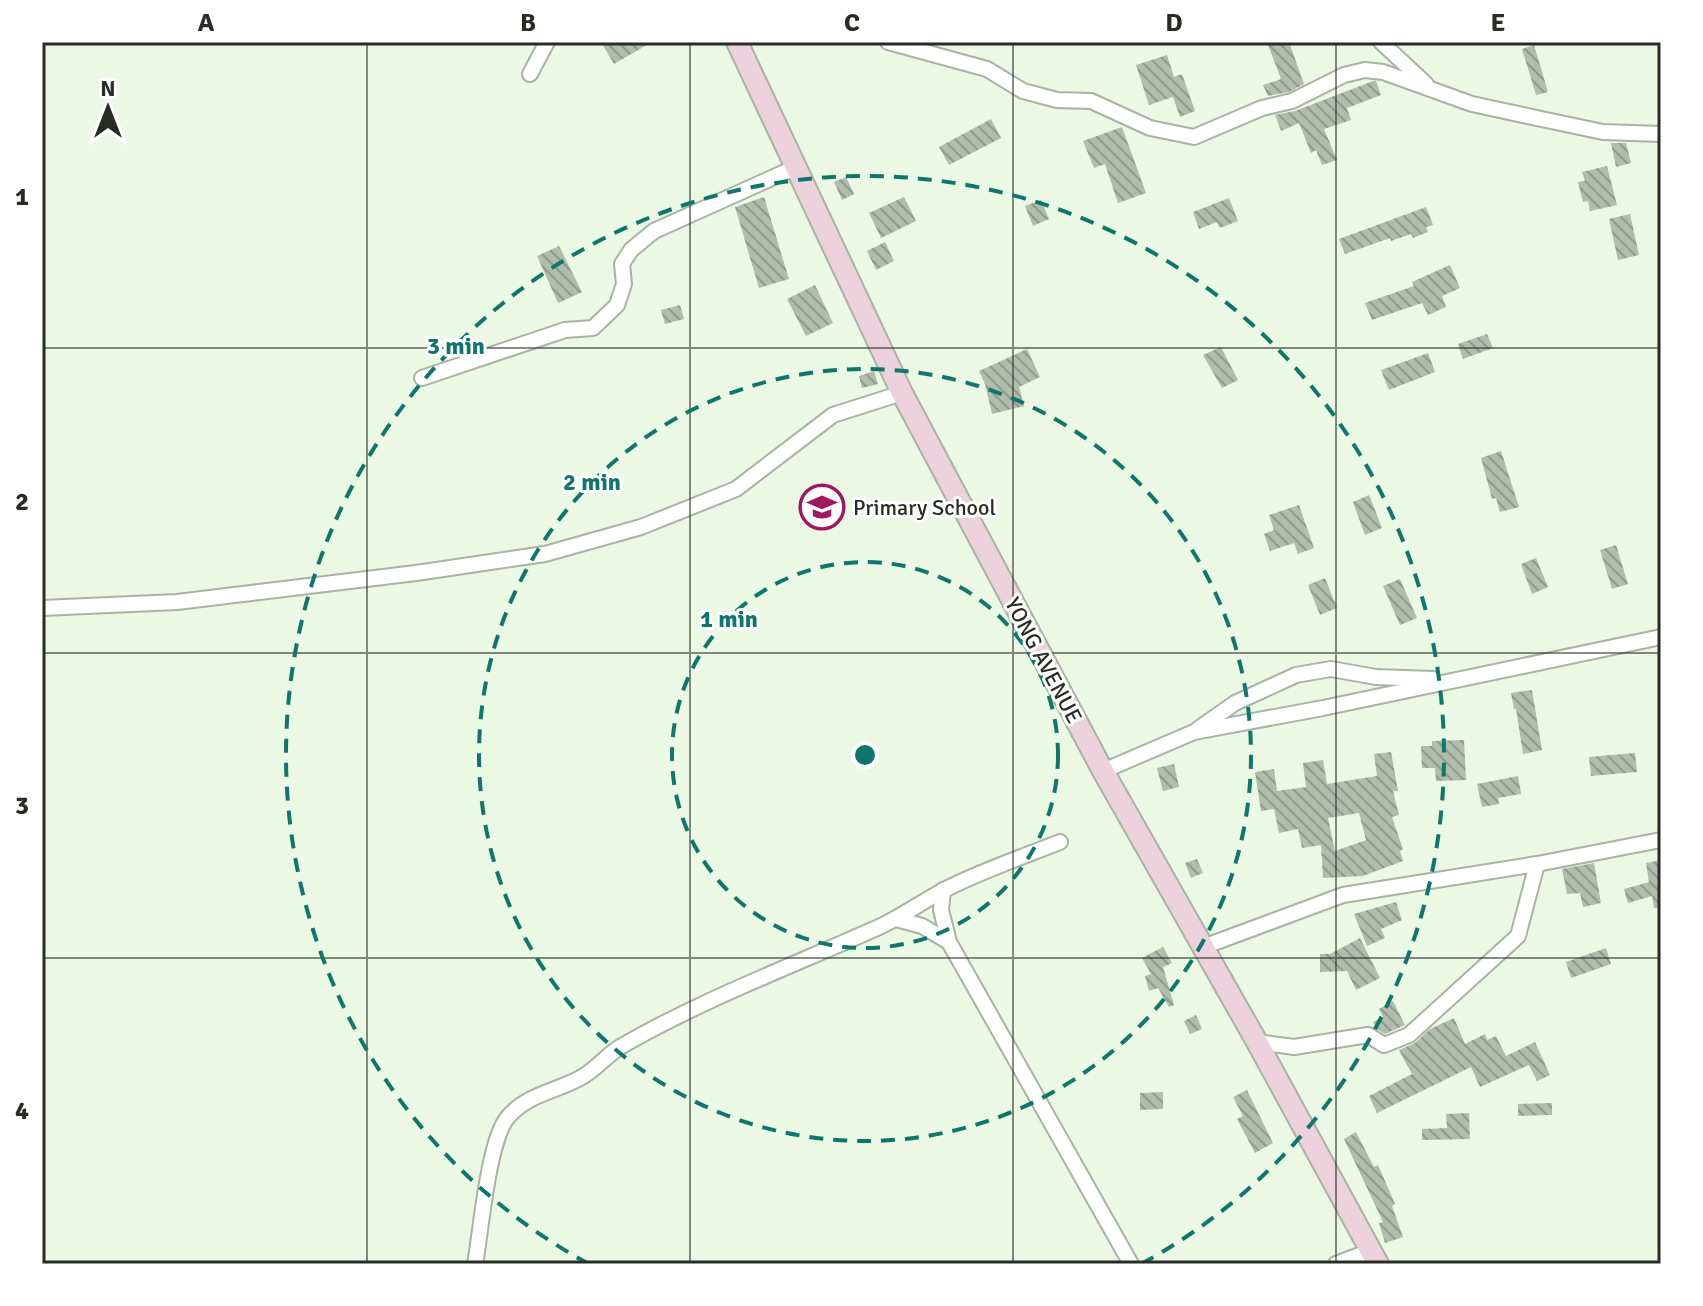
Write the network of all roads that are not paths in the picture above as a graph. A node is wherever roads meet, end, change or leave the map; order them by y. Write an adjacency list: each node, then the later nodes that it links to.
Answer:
1 (547, 42): 5 (street)
2 (737, 42): 8 (street, YONG AVENUE)
3 (888, 42): 6 (street)
4 (1381, 42): 6 (street)
5 (530, 74)
6 (1432, 90): 7 (street)
7 (1661, 134)
8 (794, 168): 9 (street); 10 (street, YONG AVENUE)
9 (422, 378)
10 (902, 393): 11 (street); 15 (street, YONG AVENUE)
11 (42, 608)
12 (1661, 637): 13 (street)
13 (1453, 680): 14 (street); 14 (street)
14 (1194, 732): 15 (street)
15 (1103, 771): 22 (street, YONG AVENUE)
16 (1661, 840): 18 (street)
17 (1060, 842): 19 (street)
18 (1537, 864): 22 (street); 23 (street)
19 (943, 890): 20 (street); 21 (street)
20 (896, 919): 21 (street); 25 (street)
21 (949, 942): 26 (street)
22 (1203, 947): 23 (street, YONG AVENUE)
23 (1257, 1042): 24 (street, YONG AVENUE)
24 (1374, 1257): 27 (street)
25 (475, 1264)
26 (1131, 1264)
27 (1336, 1264)

